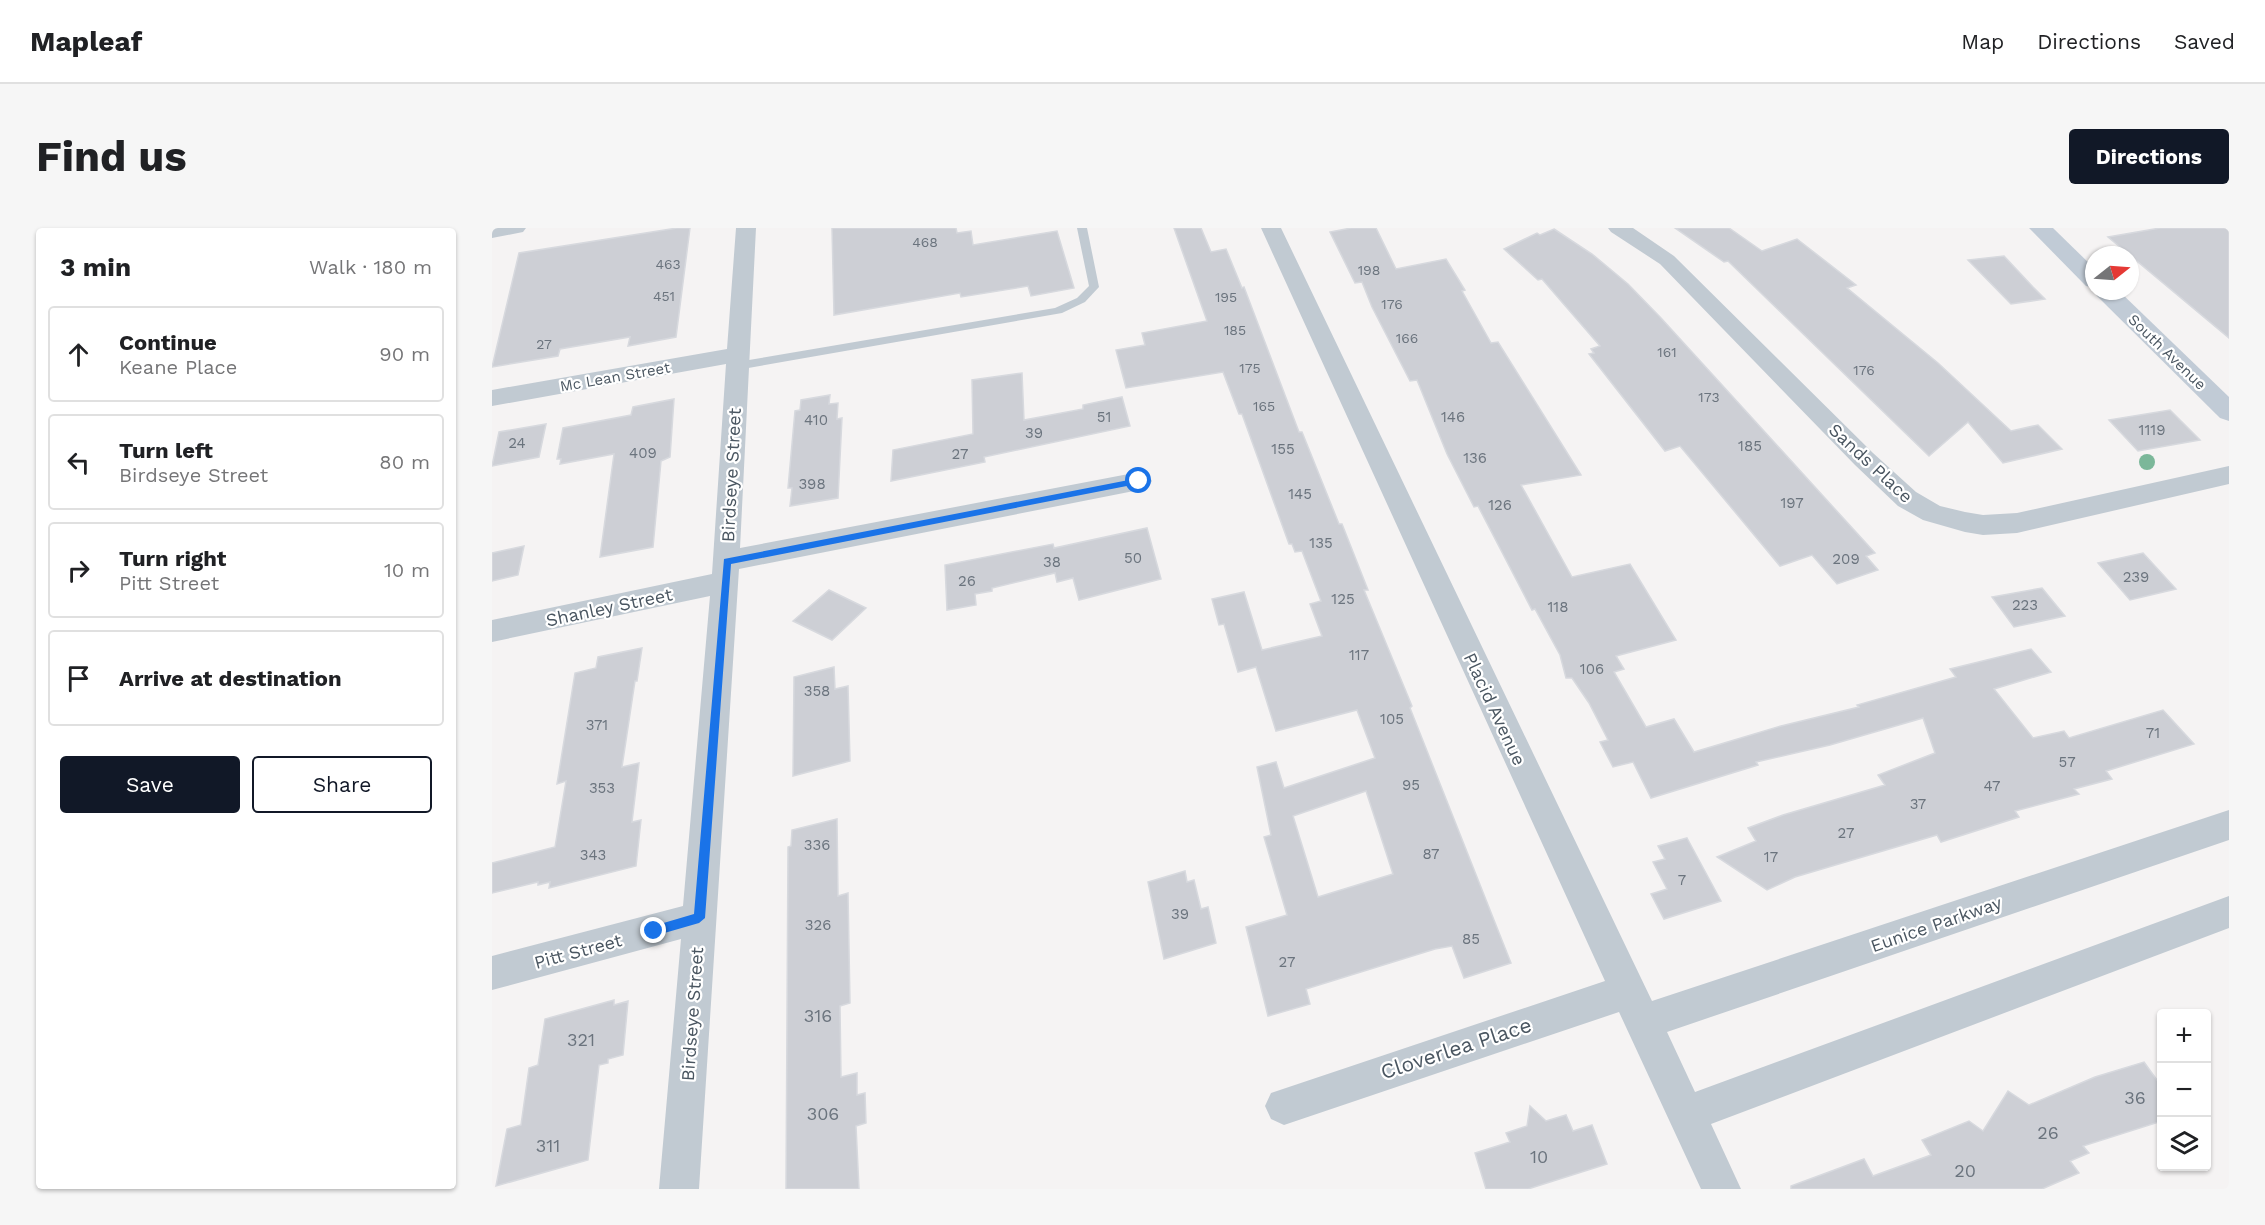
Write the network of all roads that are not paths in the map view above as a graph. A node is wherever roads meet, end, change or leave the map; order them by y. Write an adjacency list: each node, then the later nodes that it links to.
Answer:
1 (516, 228): 7 (street)
2 (746, 228): 10 (street, Birdseye Street)
3 (1083, 228): 10 (lane)
4 (1271, 228): 21 (street, Placid Avenue)
5 (1618, 228): 13 (street, Sands Place)
6 (2040, 228): 8 (main road)
7 (492, 232)
8 (2085, 272)
9 (2113, 300): 12 (main road, South Avenue)
10 (737, 361): 11 (street, Mc Lean Street); 15 (street, Birdseye Street)
11 (492, 398)
12 (2229, 412)
13 (2229, 475)
14 (1139, 481): 15 (street, Shanley Street)
15 (726, 572): 16 (street, Shanley Street); 19 (street, Birdseye Street)
16 (492, 631)
17 (2229, 825): 21 (street, Eunice Parkway)
18 (2229, 912): 23 (street)
19 (699, 918): 20 (street, Pitt Street); 24 (street, Birdseye Street)
20 (492, 973)
21 (1636, 1006): 22 (street, Cloverlea Place); 23 (street, Placid Avenue)
22 (1284, 1106)
23 (1686, 1114): 25 (street, Placid Avenue)
24 (679, 1189)
25 (1720, 1189)

